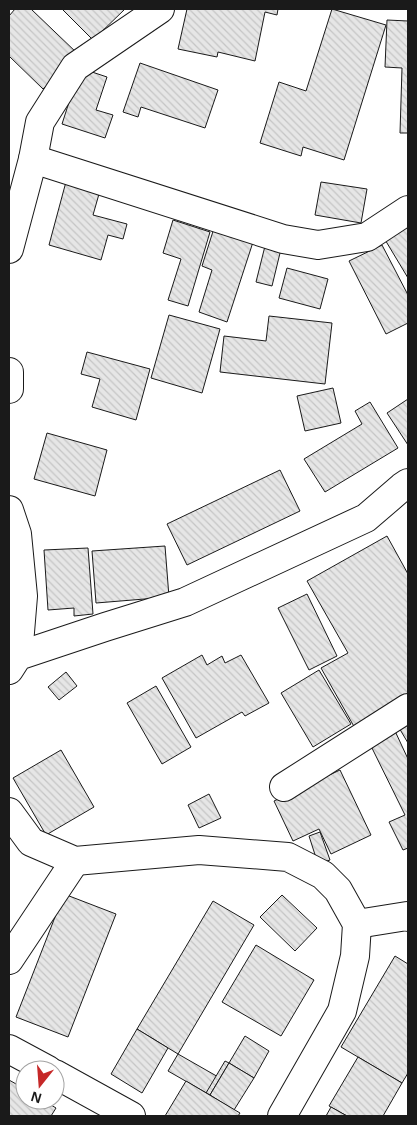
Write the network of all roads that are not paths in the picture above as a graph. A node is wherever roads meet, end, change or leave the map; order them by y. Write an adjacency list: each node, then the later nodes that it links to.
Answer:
1 (157, 10): 2 (street)
2 (33, 159): 3 (street); 4 (street)
3 (408, 210)
4 (9, 249)
5 (9, 372): 6 (street)
6 (9, 389)
7 (406, 489): 9 (street)
8 (9, 510): 9 (street)
9 (13, 663)
10 (408, 708): 11 (street)
11 (284, 787)
12 (9, 812): 13 (street)
13 (75, 862): 15 (street); 16 (street)
14 (408, 916): 15 (street)
15 (357, 924): 21 (street)
16 (9, 960)
17 (9, 1049): 18 (street)
18 (29, 1060)
19 (65, 1080): 20 (street)
20 (131, 1116)
21 (282, 1116)

